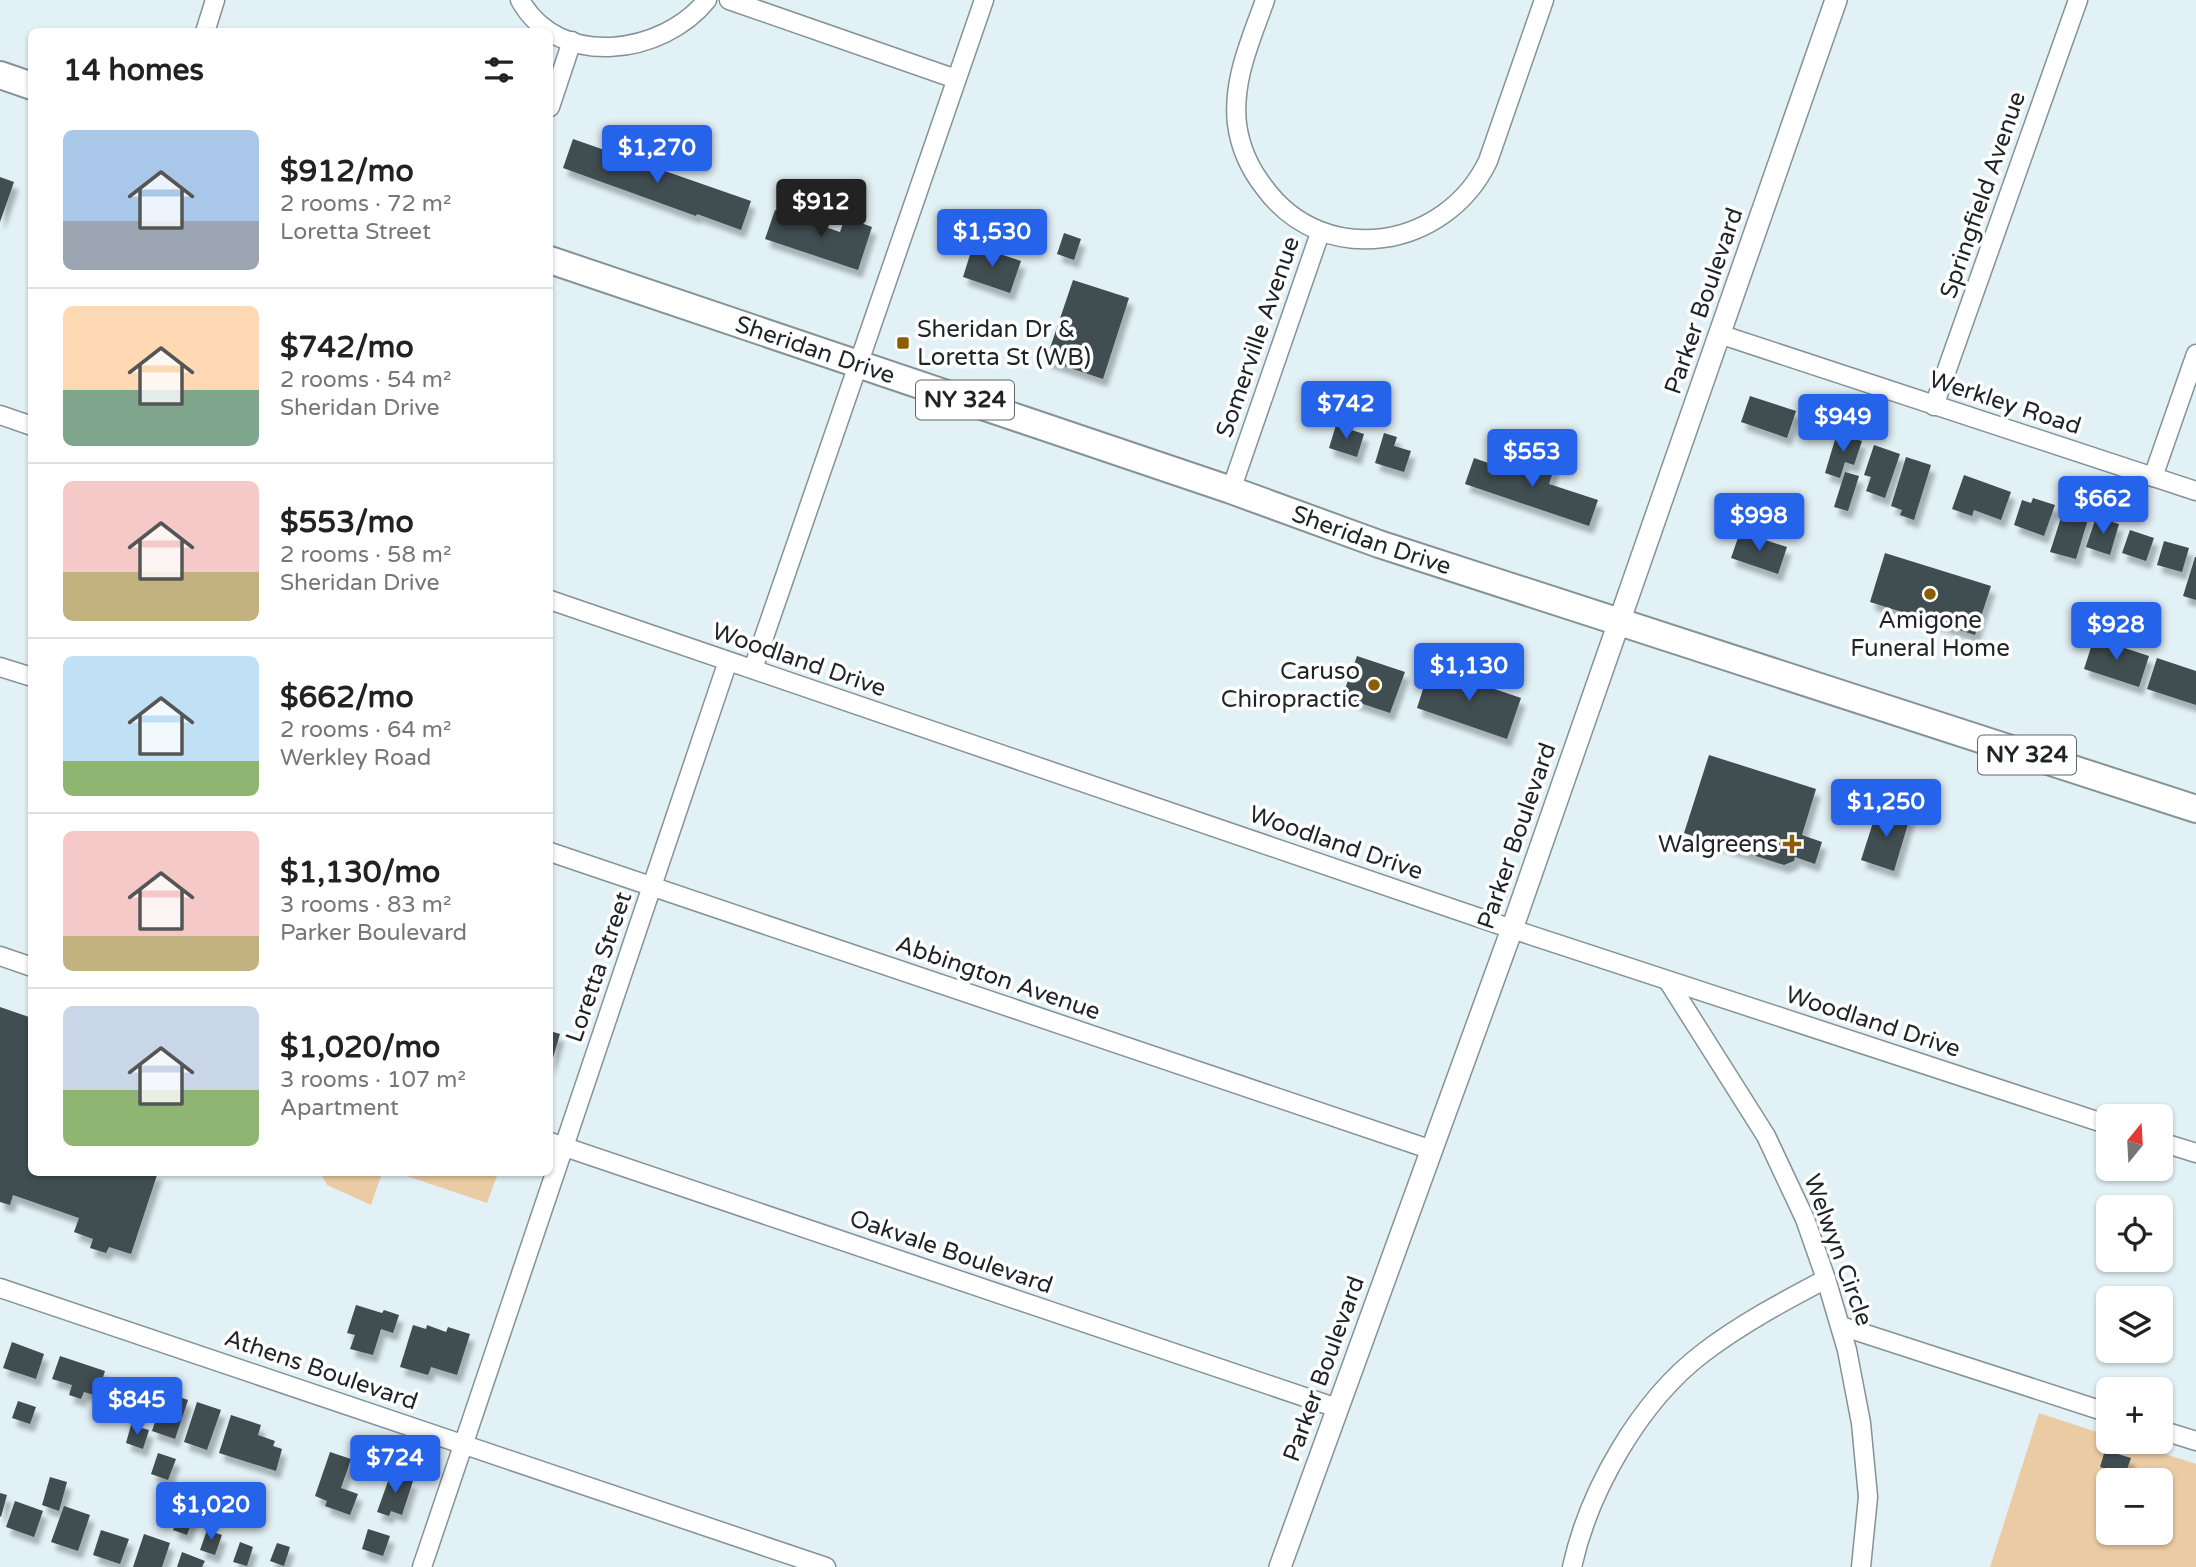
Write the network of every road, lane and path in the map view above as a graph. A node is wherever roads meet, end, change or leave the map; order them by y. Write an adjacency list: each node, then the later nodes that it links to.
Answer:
1 (215, 0): 10 (street)
2 (520, 0): 11 (street)
3 (707, 0): 13 (street)
4 (729, 0): 15 (street)
5 (984, 0): 15 (street)
6 (1265, 0): 18 (street)
7 (1544, 0): 18 (street, Somerville Avenue)
8 (1836, 0): 20 (street, Parker Boulevard)
9 (2078, 0): 23 (street, Springfield Avenue)
10 (206, 28)
11 (548, 28)
12 (553, 31): 13 (street)
13 (572, 41): 17 (street)
14 (0, 75): 16 (main road)
15 (956, 79): 22 (street)
16 (28, 85)
17 (553, 98)
18 (1320, 233): 27 (street, Somerville Avenue)
19 (553, 261): 22 (main road, Sheridan Drive / NY 324)
20 (1719, 334): 23 (street, Werkley Road); 30 (street, Parker Boulevard)
21 (2196, 354): 26 (street)
22 (858, 365): 27 (main road, Sheridan Drive / NY 324); 33 (street)
23 (1934, 406): 26 (street, Werkley Road)
24 (0, 415): 25 (street)
25 (28, 425)
26 (2153, 477): 28 (street, Werkley Road)
27 (1231, 491): 30 (main road, Sheridan Drive / NY 324)
28 (2196, 491)
29 (553, 601): 31 (street, Woodland Drive)
30 (1620, 622): 35 (main road, Sheridan Drive / NY 324); 38 (street, Parker Boulevard)
31 (728, 661): 33 (street, Woodland Drive); 37 (street, Loretta Street)
32 (0, 667): 34 (street)
33 (753, 669): 38 (street, Woodland Drive)
34 (28, 676)
35 (2196, 809)
36 (553, 853): 37 (street, Abbington Avenue)
37 (651, 887): 43 (street, Loretta Street); 45 (street, Abbington Avenue)
38 (1512, 929): 41 (street, Woodland Drive); 45 (street, Parker Boulevard)
39 (0, 956): 40 (street)
40 (28, 966)
41 (1668, 981): 42 (street, Woodland Drive); 48 (street, Welwyn Circle)
42 (2096, 1121)
43 (557, 1144): 51 (street, Oakvale Boulevard)
44 (2174, 1146): 46 (street)
45 (1432, 1150): 51 (street, Parker Boulevard)
46 (2196, 1153)
47 (547, 1176): 55 (street, Loretta Street)
48 (1826, 1279): 50 (street, Welwyn Circle); 59 (street)
49 (0, 1288): 55 (street, Athens Boulevard)
50 (1841, 1326): 52 (street); 60 (street, Welwyn Circle)
51 (1338, 1408): 58 (street, Parker Boulevard)
52 (2096, 1409)
53 (2173, 1434): 54 (street)
54 (2196, 1441)
55 (464, 1444): 56 (street, Loretta Street); 57 (street, Athens Boulevard)
56 (422, 1567)
57 (826, 1567)
58 (1279, 1567)
59 (1572, 1567)
60 (1861, 1567)

